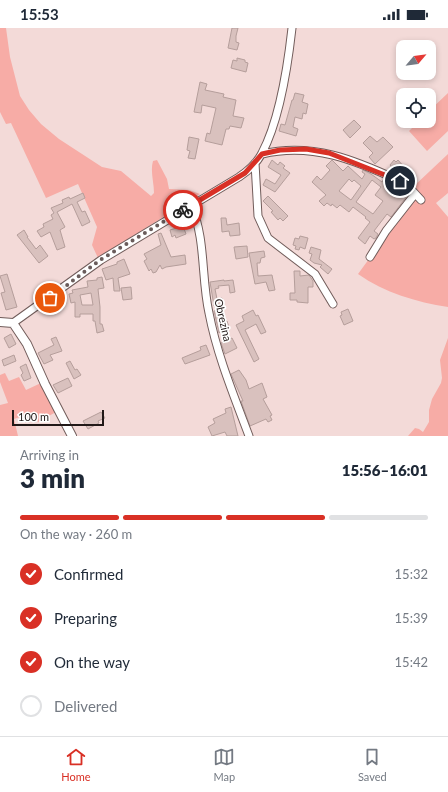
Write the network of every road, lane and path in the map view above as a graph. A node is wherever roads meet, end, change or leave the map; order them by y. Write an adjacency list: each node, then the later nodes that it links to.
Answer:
1 (292, 28): 2 (street)
2 (262, 154): 3 (street); 4 (street)
3 (255, 163): 6 (street); 8 (street)
4 (415, 194): 5 (street); 7 (street)
5 (421, 200)
6 (191, 205): 10 (street); 12 (street, Obrezina)
7 (370, 257)
8 (332, 304)
9 (0, 322): 10 (street)
10 (13, 323): 11 (street)
11 (72, 436)
12 (249, 436)

